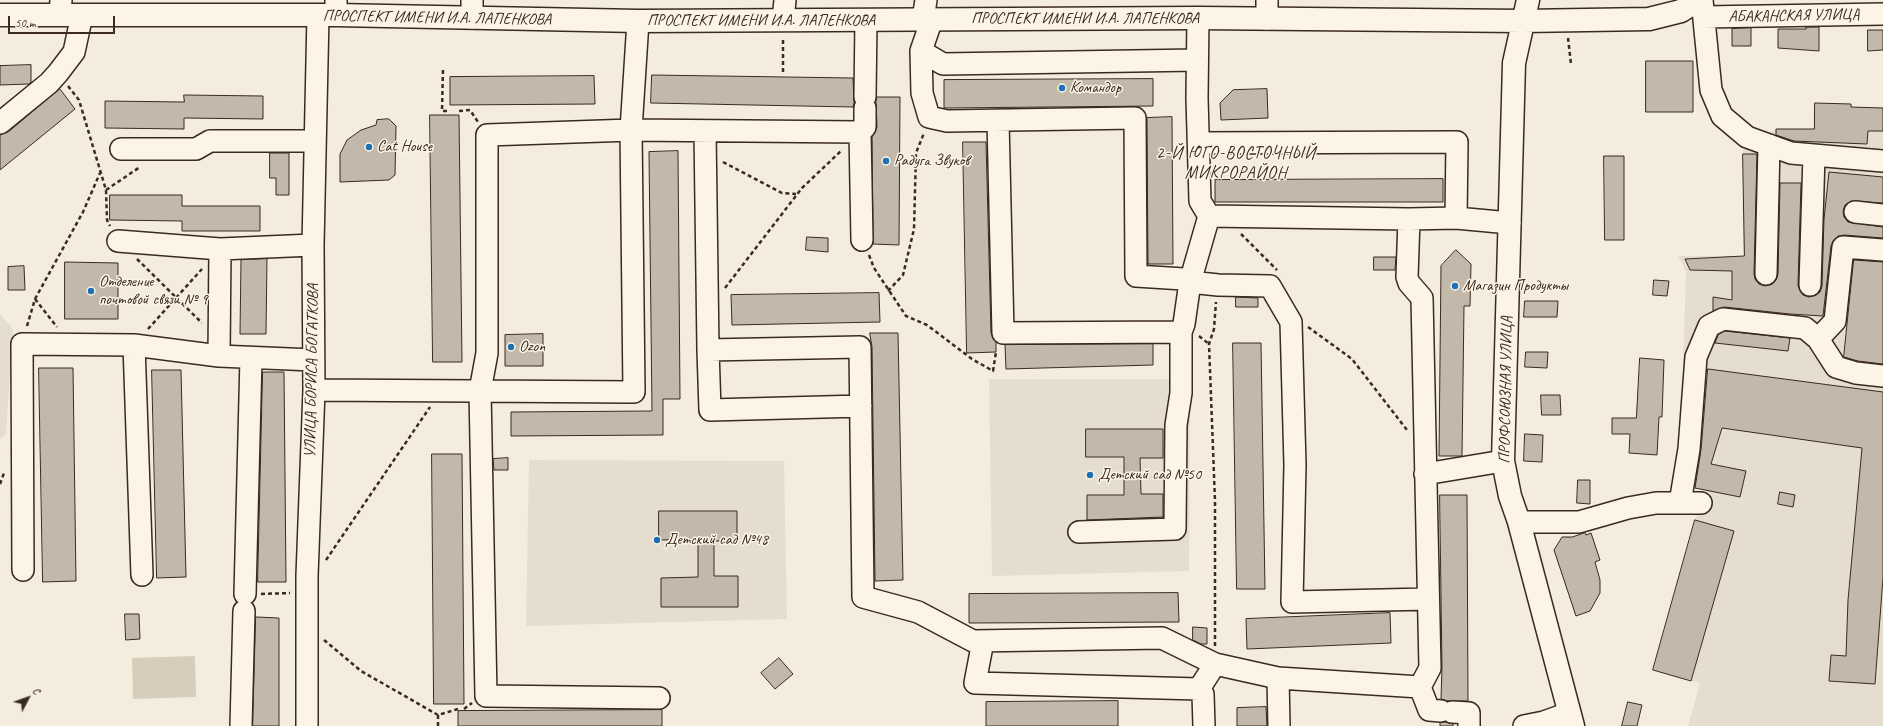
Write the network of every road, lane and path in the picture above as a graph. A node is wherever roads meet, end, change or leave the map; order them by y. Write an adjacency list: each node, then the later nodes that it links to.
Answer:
1 (1528, 0): 15 (main road, ПРОФСОЮЗНАЯ УЛИЦА)
2 (1701, 6): 9 (street, АБАКАНСКАЯ УЛИЦА); 15 (main road, ПРОСПЕКТ ИМЕНИ И.А. ЛАПЕНКОВА); 32 (street)
3 (61, 7): 10 (main road, ПРОСПЕКТ ИМЕНИ И.А. ЛАПЕНКОВА); 11 (main road, ПРОСПЕКТ ИМЕНИ И.А. ЛАПЕНКОВА)
4 (472, 9): 5 (main road, ПРОСПЕКТ ИМЕНИ И.А. ЛАПЕНКОВА); 14 (main road, ПРОСПЕКТ ИМЕНИ И.А. ЛАПЕНКОВА)
5 (330, 10): 11 (main road, ПРОСПЕКТ ИМЕНИ И.А. ЛАПЕНКОВА); 30 (street, УЛИЦА БОРИСА БОГАТКОВА)
6 (784, 10): 13 (main road, ПРОСПЕКТ ИМЕНИ И.А. ЛАПЕНКОВА); 14 (main road, ПРОСПЕКТ ИМЕНИ И.А. ЛАПЕНКОВА); 19 (path)
7 (1267, 10): 12 (main road, ПРОСПЕКТ ИМЕНИ И.А. ЛАПЕНКОВА); 15 (main road, ПРОСПЕКТ ИМЕНИ И.А. ЛАПЕНКОВА)
8 (927, 13): 12 (main road, ПРОСПЕКТ ИМЕНИ И.А. ЛАПЕНКОВА); 13 (main road, ПРОСПЕКТ ИМЕНИ И.А. ЛАПЕНКОВА); 16 (street)
9 (1883, 14)
10 (0, 15)
11 (82, 15): 20 (street)
12 (1198, 18): 17 (street)
13 (866, 20): 28 (street)
14 (638, 21): 26 (street)
15 (1523, 21): 46 (main road, ПРОФСОЮЗНАЯ УЛИЦА)
16 (921, 51): 17 (street); 23 (street)
17 (1197, 60): 31 (street)
18 (443, 70): 21 (path)
19 (783, 72)
20 (58, 73): 25 (street); 38 (path)
21 (450, 111)
22 (459, 111): 29 (path)
23 (929, 117): 24 (street); 57 (path)
24 (998, 121): 54 (street); 62 (street)
25 (0, 123)
26 (631, 130): 27 (street); 29 (street); 75 (street)
27 (705, 131): 28 (street); 34 (street)
28 (860, 132): 40 (path); 48 (street)
29 (487, 135): 75 (street)
30 (315, 141): 33 (street); 49 (street, УЛИЦА БОРИСА БОГАТКОВА)
31 (1199, 142): 43 (street); 44 (street)
32 (1769, 145): 35 (street); 53 (street)
33 (121, 149)
34 (706, 152): 40 (path); 68 (street)
35 (1814, 155): 36 (street); 56 (street)
36 (1883, 161)
37 (142, 165): 39 (path)
38 (101, 172): 39 (path); 60 (path)
39 (106, 190): 47 (path)
40 (797, 194): 58 (path)
41 (1855, 212): 42 (street)
42 (1883, 215)
43 (1217, 217): 45 (street); 52 (path); 54 (street)
44 (1456, 218): 45 (street); 46 (street)
45 (1409, 219): 78 (street)
46 (1510, 223): 77 (main road, ПРОФСОЮЗНАЯ УЛИЦА)
47 (118, 240): 50 (street); 59 (path)
48 (862, 240): 57 (path)
49 (313, 245): 50 (street); 71 (street, УЛИЦА БОРИСА БОГАТКОВА)
50 (220, 249): 59 (path); 67 (street)
51 (1883, 250): 63 (street)
52 (1280, 273)
53 (1766, 274)
54 (1190, 282): 55 (street); 62 (street)
55 (1218, 285): 87 (street); 91 (path)
56 (1810, 285)
57 (888, 290): 69 (path)
58 (724, 294)
59 (176, 298): 66 (path); 67 (path)
60 (35, 299): 64 (path); 65 (path)
61 (1302, 323): 78 (path)
62 (1181, 332): 82 (street)
63 (1818, 339): 72 (street); 79 (street)
64 (22, 344): 65 (street); 84 (street)
65 (70, 344): 66 (street)
66 (134, 345): 67 (street); 85 (street)
67 (219, 348): 70 (street)
68 (708, 350): 76 (street); 76 (street)
69 (996, 352)
70 (251, 358): 71 (street); 88 (street)
71 (313, 360): 73 (street, УЛИЦА БОРИСА БОГАТКОВА)
72 (1883, 376)
73 (314, 390): 74 (street); 89 (street, УЛИЦА БОРИСА БОГАТКОВА)
74 (441, 390): 75 (street); 83 (path)
75 (480, 391): 95 (street)
76 (861, 406): 90 (street)
77 (1503, 461): 78 (street); 81 (main road, ПРОФСОЮЗНАЯ УЛИЦА)
78 (1425, 463): 87 (street)
79 (1680, 503): 80 (street); 81 (street)
80 (1701, 503)
81 (1519, 522): 98 (main road, ПРОФСОЮЗНАЯ УЛИЦА)
82 (1078, 532)
83 (326, 564)
84 (23, 570)
85 (142, 575)
86 (294, 593): 88 (path)
87 (1428, 599): 93 (street)
88 (244, 603): 100 (street)
89 (307, 635): 97 (path); 101 (street, УЛИЦА БОРИСА БОГАТКОВА)
90 (983, 641): 91 (street); 94 (street)
91 (1215, 664): 92 (street); 94 (street)
92 (1278, 678): 93 (street); 104 (street)
93 (1420, 686): 105 (street)
94 (1199, 689): 103 (street)
95 (659, 698)
96 (458, 709): 97 (path)
97 (438, 715): 102 (path)
98 (1571, 719): 99 (street)
99 (1537, 725)
100 (240, 726)
101 (307, 726)
102 (438, 726)
103 (1204, 726)
104 (1279, 726)
105 (1469, 726)

